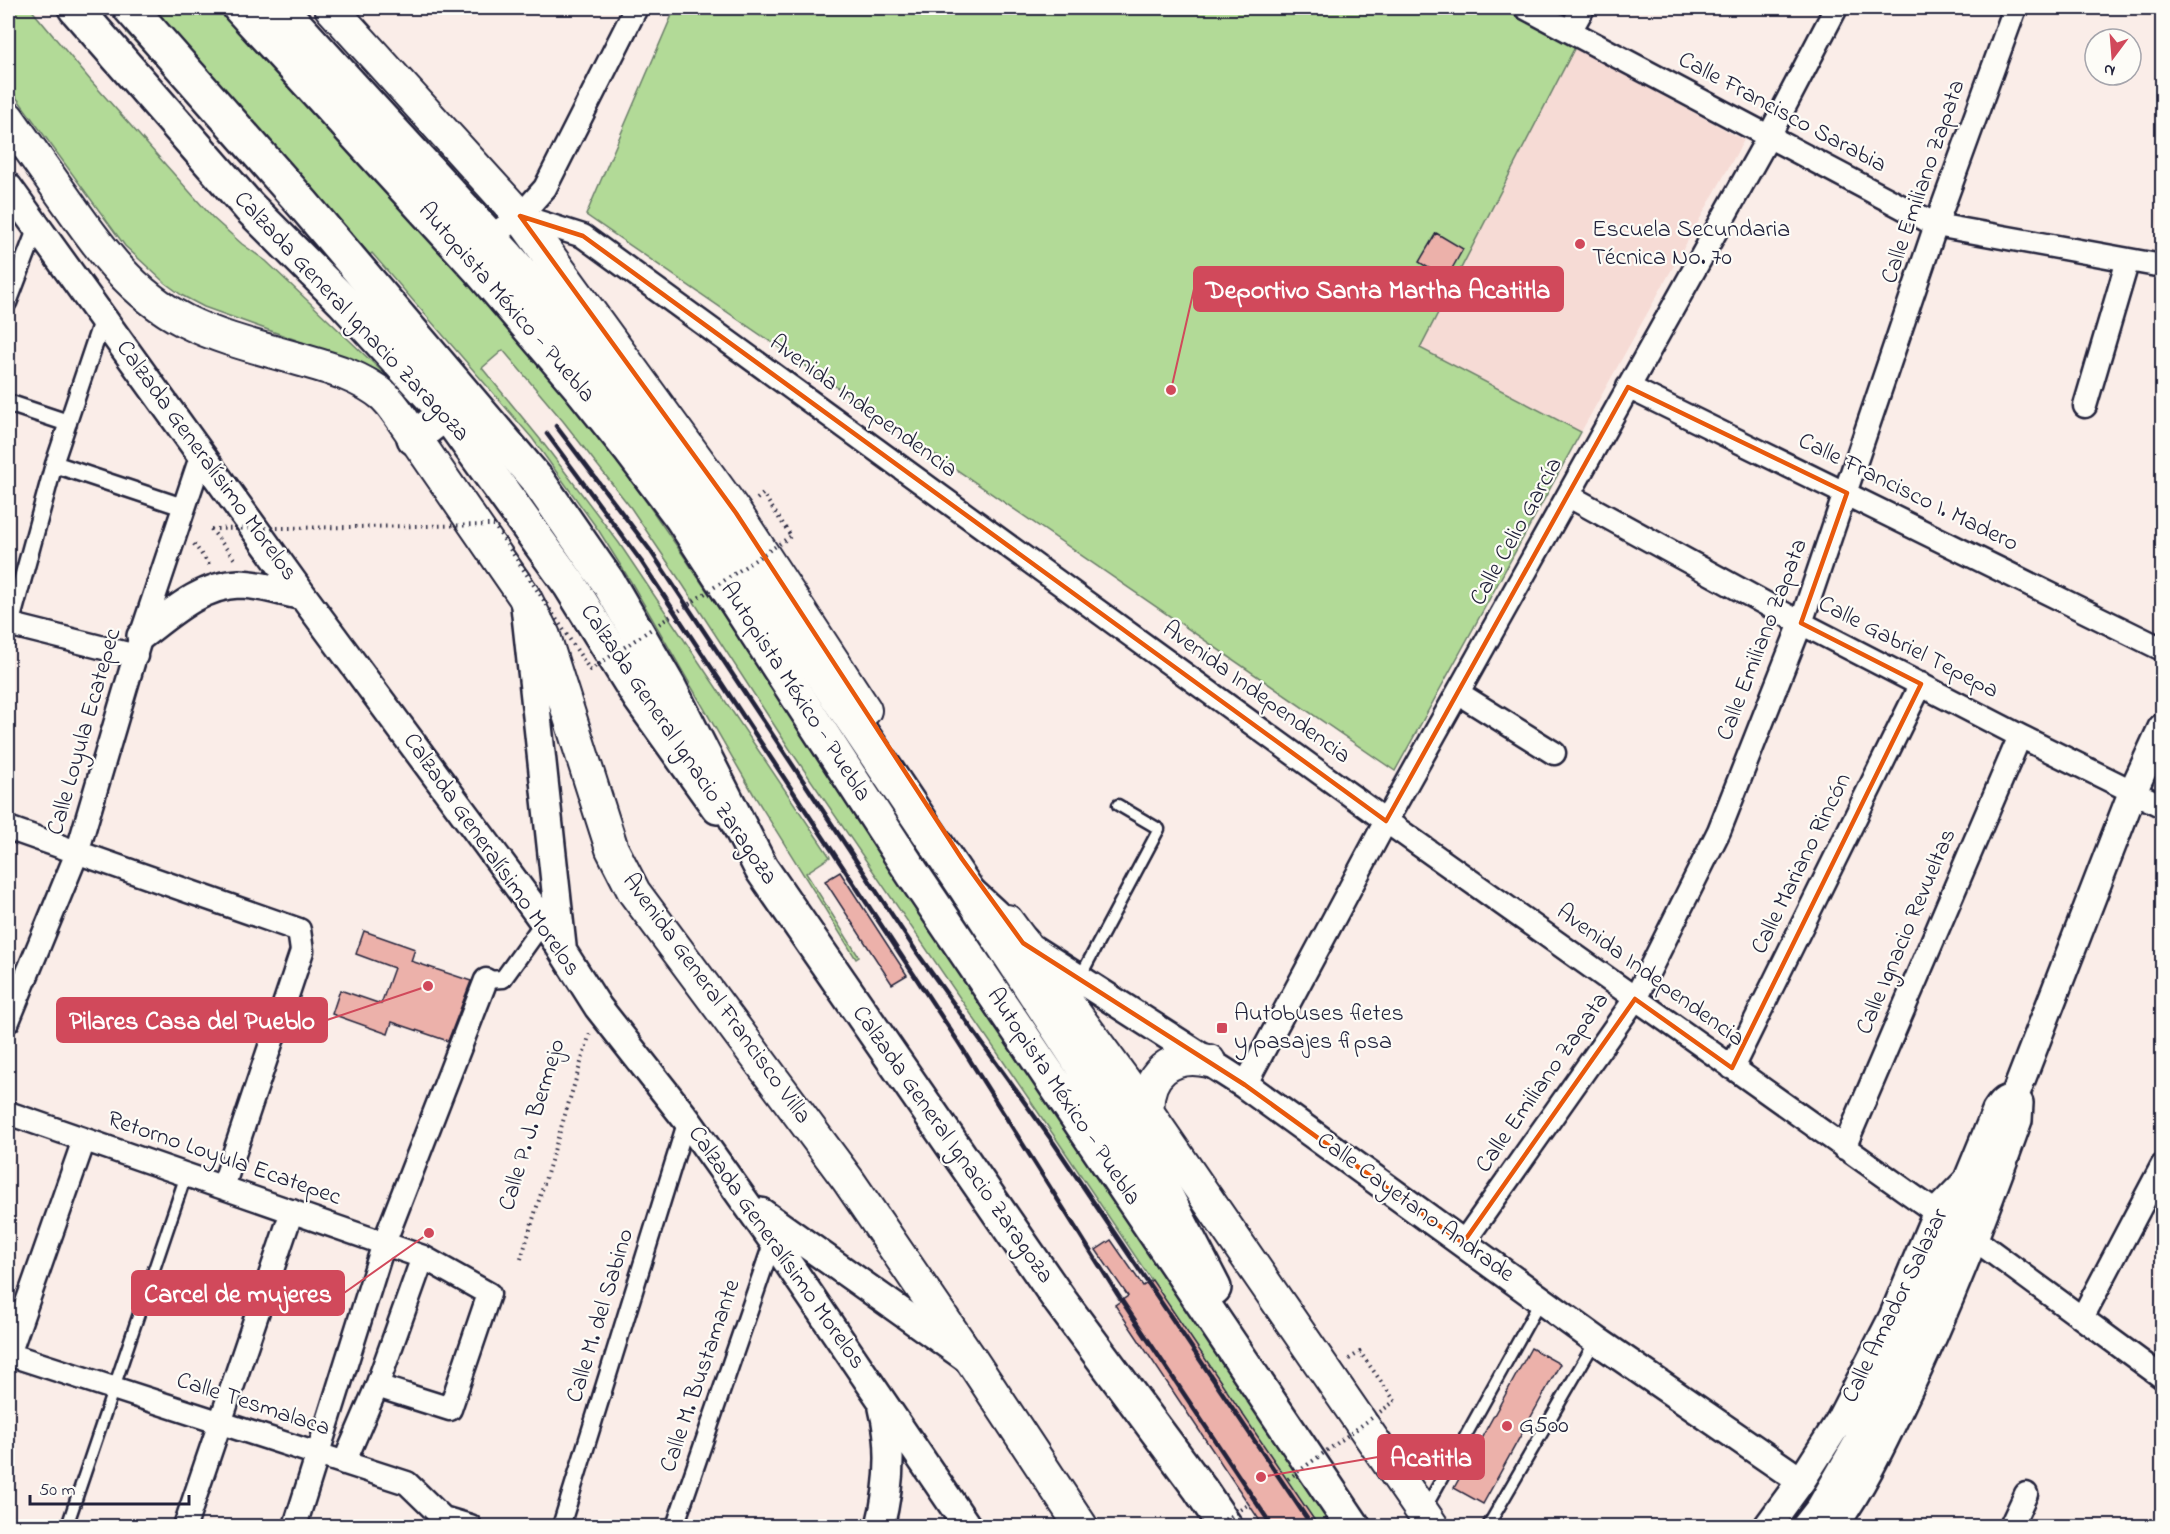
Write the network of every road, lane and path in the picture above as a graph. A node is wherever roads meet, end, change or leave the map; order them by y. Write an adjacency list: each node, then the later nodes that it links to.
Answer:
1 (75, 8): 26 (highway, Calzada General Ignacio Zaragoza)
2 (130, 8): 54 (highway)
3 (240, 8): 95 (highway, Autopista México - Puebla)
4 (280, 8): 18 (highway)
5 (331, 8): 15 (main road)
6 (636, 8): 15 (street)
7 (1526, 8): 11 (street, Calle Francisco Sarabia)
8 (1583, 8): 11 (street)
9 (1836, 8): 13 (street, Calle Celio García)
10 (2015, 8): 16 (street, Calle Emiliano Zapata)
11 (1570, 31): 13 (street, Calle Francisco Sarabia)
12 (8, 118): 28 (main road, Avenida General Francisco Villa)
13 (1769, 136): 16 (street, Calle Francisco Sarabia); 23 (street, Calle Celio García)
14 (8, 187): 17 (street, Calzada Generalísimo Morelos)
15 (520, 216): 18 (street); 51 (street, Avenida Independencia); 57 (main road)
16 (1936, 225): 19 (street, Calle Francisco Sarabia); 31 (street, Calle Emiliano Zapata)
17 (37, 227): 21 (street); 22 (street, Calzada Generalísimo Morelos)
18 (490, 237): 55 (highway)
19 (2128, 260): 20 (street, Calle Francisco Sarabia); 25 (street)
20 (2163, 266)
21 (8, 303)
22 (103, 318): 27 (street); 29 (street, Calzada Generalísimo Morelos)
23 (1628, 387): 31 (street, Calle Francisco I. Madero); 33 (street, Calle Celio García)
24 (8, 403): 27 (street)
25 (2085, 406)
26 (446, 413): 28 (highway); 54 (highway, Calzada General Ignacio Zaragoza)
27 (68, 423): 30 (street)
28 (414, 438): 38 (main road, Avenida General Francisco Villa)
29 (202, 454): 34 (street, Calle Loyula Ecatepec); 37 (street, Calzada Generalísimo Morelos)
30 (54, 464): 34 (street); 40 (street)
31 (1846, 493): 39 (street, Calle Emiliano Zapata); 42 (street, Calle Francisco I. Madero)
32 (764, 494): 35 (path, bridge)
33 (1569, 496): 39 (street, Calle Gabriel Tepepa); 44 (street, Calle Celio García)
34 (181, 514): 36 (path); 41 (street, Calle Loyula Ecatepec)
35 (238, 563)
36 (218, 575)
37 (303, 596): 41 (street); 56 (street, Calzada Generalísimo Morelos)
38 (524, 596): 58 (street); 89 (main road, Avenida General Francisco Villa)
39 (1801, 623): 43 (street, Calle Gabriel Tepepa); 61 (street, Calle Emiliano Zapata)
40 (9, 627): 41 (street)
41 (139, 646): 53 (street, Calle Loyula Ecatepec)
42 (2163, 649)
43 (1921, 684): 46 (street, Calle Gabriel Tepepa); 65 (street, Calle Mariano Rincón)
44 (1458, 693): 47 (street); 51 (street, Calle Celio García)
45 (2163, 728): 48 (street, Calle Amador Salazar)
46 (2020, 736): 48 (street, Calle Gabriel Tepepa); 71 (street, Calle Ignacio Revueltas)
47 (1554, 753)
48 (2133, 791): 50 (street, Calle Gabriel Tepepa); 74 (street, Calle Amador Salazar)
49 (1118, 805): 59 (lane)
50 (2163, 806)
51 (1386, 821): 61 (street, Avenida Independencia); 66 (street, Calle Celio García)
52 (8, 828): 53 (street)
53 (77, 853): 63 (street, Calle Loyula Ecatepec); 75 (street)
54 (761, 868): 115 (highway, Calzada General Ignacio Zaragoza)
55 (969, 893): 57 (highway); 95 (highway)
56 (544, 922): 58 (street, Calzada Generalísimo Morelos); 60 (street)
57 (1023, 943): 59 (street, Calle Cayetano Andrade); 68 (main road)
58 (563, 955): 62 (street, Calzada Generalísimo Morelos)
59 (1080, 977): 64 (street, Calle Cayetano Andrade)
60 (486, 980): 80 (street)
61 (1635, 999): 65 (street, Avenida Independencia); 81 (street, Calle Emiliano Zapata)
62 (598, 1006): 69 (street, Calzada Generalísimo Morelos); 83 (path, Calle P. J. Bermejo)
63 (8, 1021)
64 (1209, 1061): 66 (street, Calle Cayetano Andrade); 68 (main road)
65 (1732, 1068): 71 (street, Avenida Independencia)
66 (1245, 1084): 81 (street, Calle Cayetano Andrade)
67 (8, 1113): 70 (street, Retorno Loyula Ecatepec)
68 (1148, 1113): 102 (main road)
69 (687, 1120): 76 (street, Calzada Generalísimo Morelos); 110 (street, Calle M. del Sabino)
70 (84, 1140): 73 (street, Retorno Loyula Ecatepec); 88 (street)
71 (1844, 1148): 78 (street, Avenida Independencia)
72 (2163, 1166): 85 (street)
73 (186, 1175): 75 (street, Retorno Loyula Ecatepec); 92 (lane)
74 (1981, 1183): 78 (street, Calle Amador Salazar); 78 (street, Calle Amador Salazar)
75 (223, 1187): 77 (street, Retorno Loyula Ecatepec)
76 (743, 1199): 79 (street, Calzada Generalísimo Morelos); 89 (street)
77 (292, 1211): 80 (street, Retorno Loyula Ecatepec); 94 (street)
78 (1955, 1225): 85 (street, Avenida Independencia); 99 (street, Calle Amador Salazar); 104 (street, Calle Amador Salazar); 119 (street, Calle Amador Salazar)
79 (773, 1241): 93 (street, Calzada Generalísimo Morelos); 111 (street, Calle M. Bustamante)
80 (384, 1243): 82 (street, Retorno Loyula Ecatepec); 96 (street)
81 (1463, 1243): 84 (street, Calle Cayetano Andrade)
82 (423, 1257): 91 (street); 91 (street, Retorno Loyula Ecatepec)
83 (520, 1259)
84 (1541, 1300): 86 (street, Calle Cayetano Andrade); 102 (lane)
85 (2082, 1318): 90 (street, Avenida Independencia)
86 (1596, 1340): 99 (street, Calle Cayetano Andrade); 117 (lane)
87 (1360, 1352): 98 (path, bridge)
88 (8, 1355): 92 (street, Calle Tesmalaca)
89 (972, 1361): 113 (main road, Avenida General Francisco Villa)
90 (2163, 1377)
91 (377, 1386): 97 (street)
92 (114, 1388): 94 (street, Calle Tesmalaca); 106 (lane)
93 (881, 1398): 105 (street, Calzada Generalísimo Morelos); 112 (street)
94 (220, 1423): 96 (street, Calle Tesmalaca); 107 (street)
95 (1286, 1426): 116 (highway)
96 (318, 1454): 97 (street, Calle Tesmalaca); 108 (street)
97 (344, 1463): 103 (street, Calle Tesmalaca)
98 (1288, 1479)
99 (1801, 1481): 118 (street, Calle Amador Salazar)
100 (2026, 1494): 120 (street)
101 (1249, 1504): 114 (path, bridge)
102 (1427, 1520)
103 (441, 1522): 109 (street, Calle Tesmalaca)
104 (1847, 1522)
105 (963, 1524)
106 (67, 1527)
107 (185, 1527)
108 (295, 1527)
109 (470, 1527)
110 (561, 1527)
111 (675, 1527)
112 (880, 1527)
113 (1081, 1527)
114 (1215, 1527)
115 (1225, 1527)
116 (1353, 1527)
117 (1488, 1527)
118 (1768, 1527)
119 (1806, 1527)
120 (2011, 1527)

